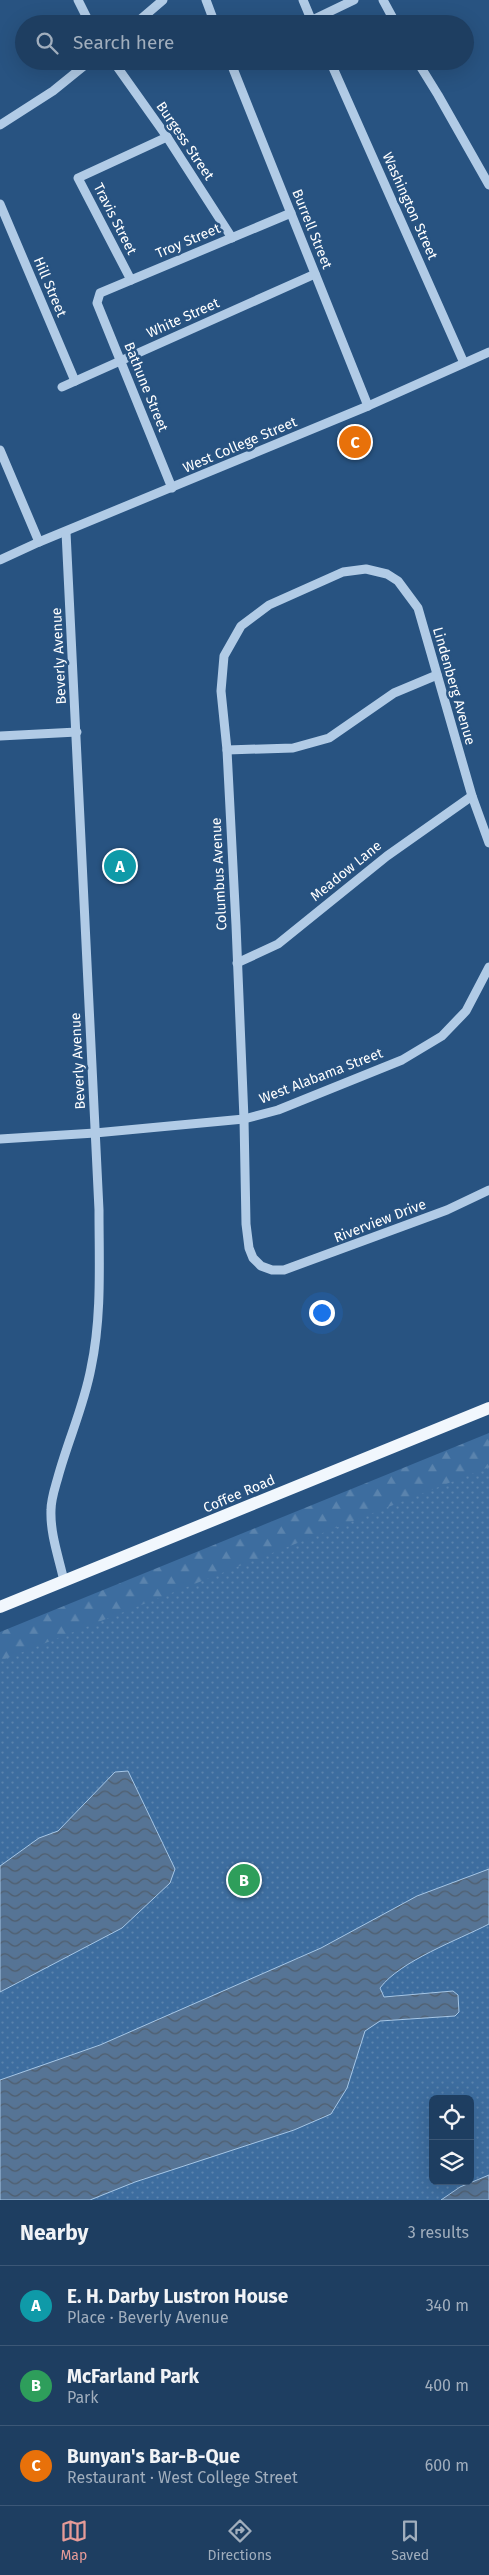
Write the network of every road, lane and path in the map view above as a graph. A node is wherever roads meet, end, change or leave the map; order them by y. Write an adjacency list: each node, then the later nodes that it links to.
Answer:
1 (78, 0): 7 (street)
2 (163, 0): 8 (street)
3 (206, 0): 9 (street)
4 (303, 0): 10 (street)
5 (354, 0): 11 (street)
6 (382, 0): 12 (street)
7 (86, 15)
8 (146, 15)
9 (212, 15)
10 (308, 15)
11 (325, 15)
12 (391, 15)
13 (79, 70): 18 (street)
14 (119, 70): 19 (street, Burgess Street)
15 (234, 70): 22 (street, Burrell Street)
16 (334, 70): 29 (street, Washington Street)
17 (421, 70): 20 (street)
18 (0, 125)
19 (167, 137): 23 (street, Burgess Street); 25 (street, Travis Street)
20 (489, 185)
21 (0, 204): 30 (street, Hill Street)
22 (290, 213): 23 (street, Troy Street); 24 (street, Burrell Street)
23 (232, 238): 25 (street, Troy Street)
24 (316, 274): 28 (street, White Street); 32 (street, Burrell Street)
25 (131, 280): 26 (street, Troy Street)
26 (98, 297): 28 (street, Bathune Street)
27 (489, 352): 29 (street, West College Street)
28 (121, 360): 30 (street, White Street); 34 (street, Bathune Street)
29 (464, 363): 32 (street, West College Street)
30 (75, 381): 31 (street, White Street)
31 (62, 387)
32 (368, 406): 34 (street, West College Street)
33 (0, 450): 36 (street)
34 (172, 488): 35 (street, West College Street)
35 (66, 532): 36 (street, West College Street); 40 (street, Beverly Avenue)
36 (39, 542): 37 (street, West College Street)
37 (0, 560)
38 (388, 574): 39 (street, Lindenberg Avenue); 42 (street, Columbus Avenue)
39 (437, 675): 42 (street); 43 (street, Lindenberg Avenue)
40 (77, 732): 41 (street); 48 (street, Beverly Avenue)
41 (0, 736)
42 (227, 750): 45 (street, Columbus Avenue)
43 (472, 796): 44 (street, Lindenberg Avenue); 45 (street, Meadow Lane)
44 (489, 843)
45 (236, 963): 47 (street, Columbus Avenue)
46 (489, 967): 47 (street, West Alabama Street)
47 (244, 1119): 48 (street, West Alabama Street); 51 (street, Columbus Avenue)
48 (95, 1133): 49 (street, West Alabama Street); 53 (street, Beverly Avenue)
49 (0, 1139)
50 (489, 1190): 51 (street, Riverview Drive)
51 (278, 1270)
52 (489, 1408): 53 (main road, Coffee Road)
53 (64, 1581): 54 (main road, Coffee Road)
54 (0, 1607)

